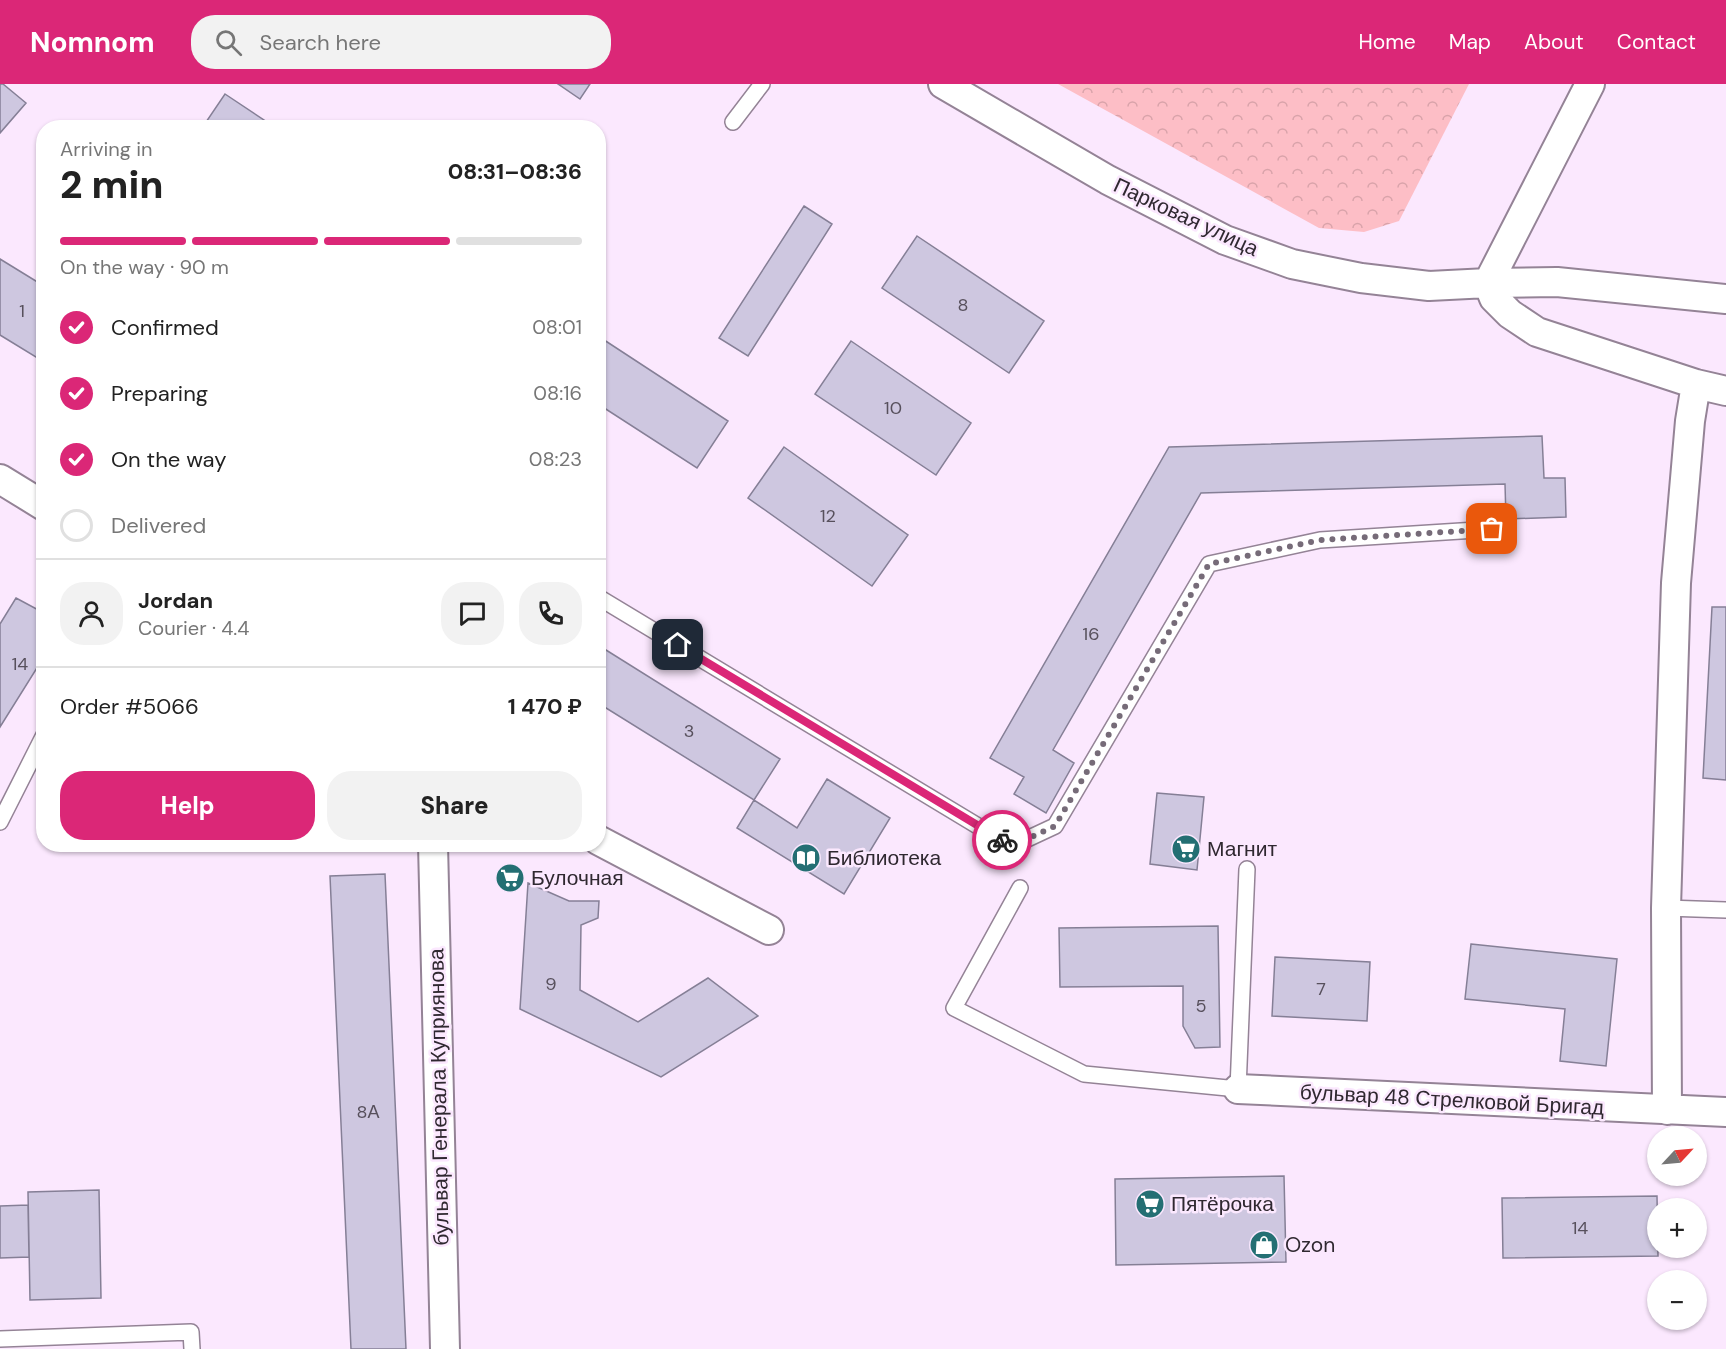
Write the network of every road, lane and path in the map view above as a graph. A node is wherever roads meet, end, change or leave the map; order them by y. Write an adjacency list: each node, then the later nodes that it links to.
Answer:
1 (762, 84): 4 (lane)
2 (943, 84): 5 (street, Парковая улица)
3 (1590, 84): 5 (street)
4 (733, 122)
5 (1488, 283): 6 (street, Парковая улица); 7 (street)
6 (1726, 299)
7 (1696, 384): 8 (street); 19 (street)
8 (1726, 391)
9 (0, 479): 10 (street)
10 (36, 501)
11 (1492, 529): 12 (lane)
12 (606, 602)
13 (36, 751): 14 (lane)
14 (0, 822)
15 (606, 844): 21 (street)
16 (433, 852): 27 (street, бульвар Генерала Куприянова)
17 (1247, 868): 22 (lane)
18 (1020, 888): 22 (lane)
19 (1666, 908): 20 (lane); 23 (street)
20 (1726, 910)
21 (769, 930)
22 (1238, 1089): 23 (street, бульвар 48 Стрелковой Бригад)
23 (1667, 1110): 24 (street)
24 (1726, 1112)
25 (0, 1339): 26 (lane)
26 (192, 1349)
27 (445, 1349)

